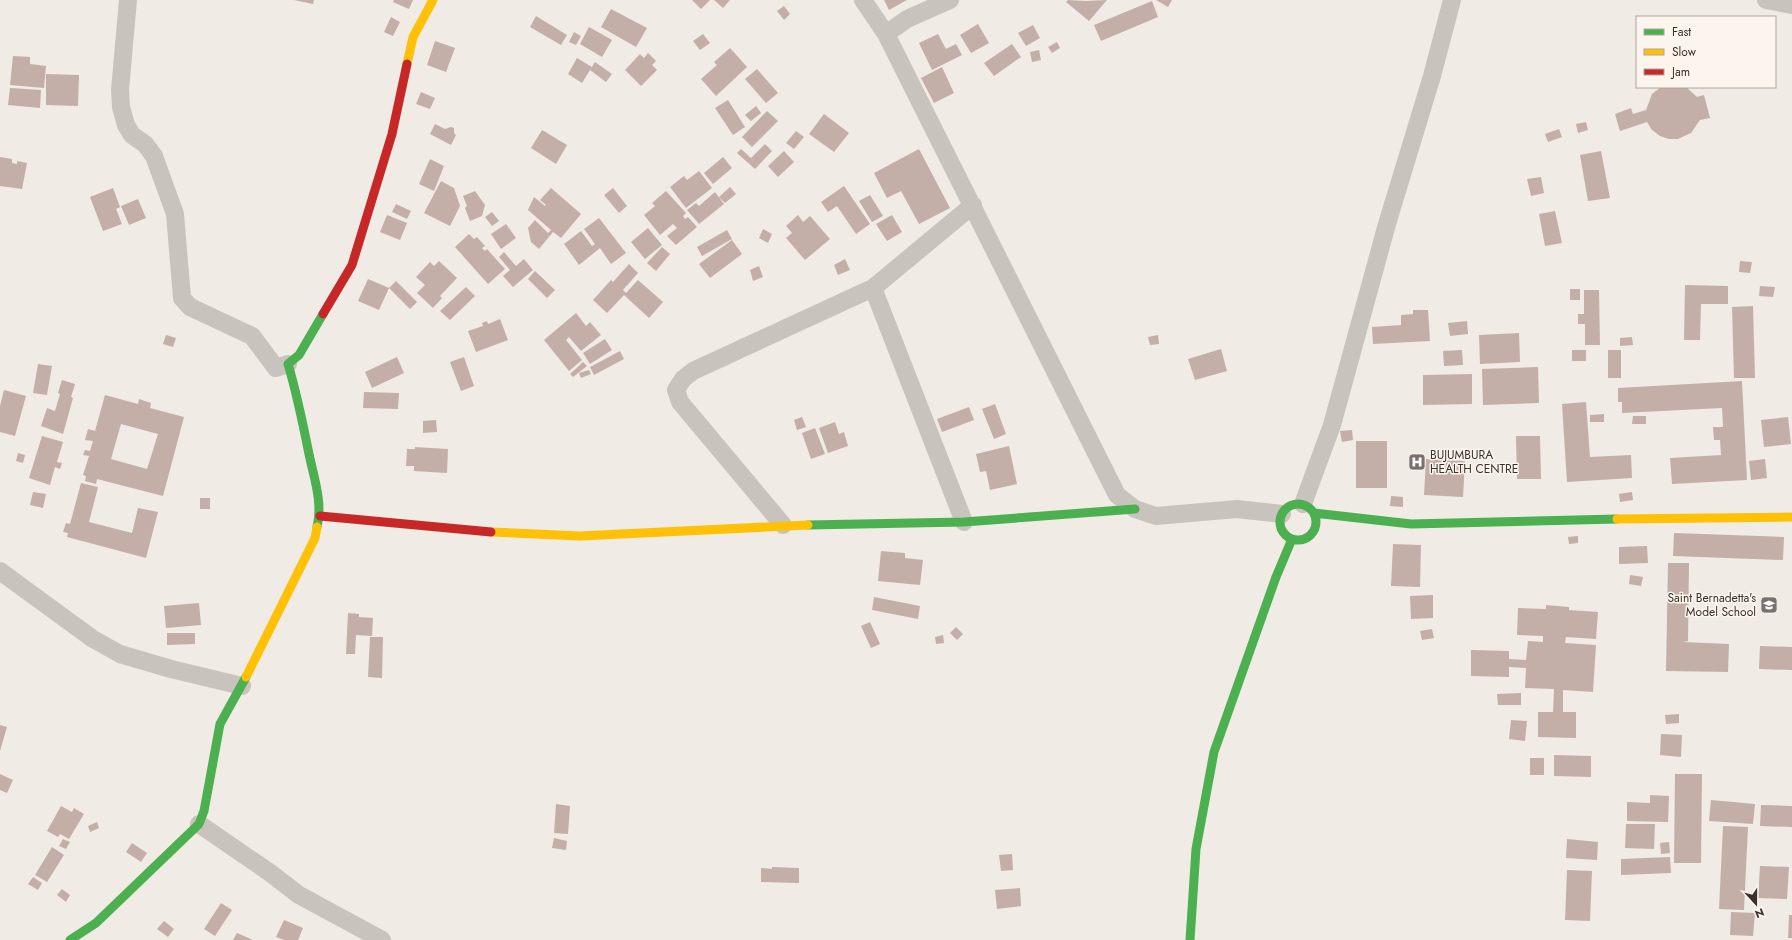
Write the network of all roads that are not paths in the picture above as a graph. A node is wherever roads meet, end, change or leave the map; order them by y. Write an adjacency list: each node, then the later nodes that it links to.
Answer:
1 (128, 0): 11 (street)
2 (433, 0): 11 (street)
3 (863, 0): 8 (street)
4 (950, 0): 8 (street)
5 (1452, 0): 13 (street)
6 (1766, 0): 7 (street)
7 (1792, 5)
8 (886, 34): 9 (street)
9 (973, 206): 10 (street); 12 (street)
10 (873, 288): 17 (street); 18 (street)
11 (288, 364): 15 (street)
12 (1135, 509): 14 (street); 17 (street)
13 (1308, 509): 14 (street); 16 (street); 19 (street)
14 (1282, 514): 19 (street)
15 (320, 516): 18 (street); 21 (street)
16 (1792, 517)
17 (964, 522): 18 (street)
18 (783, 525)
19 (1292, 539): 25 (street)
20 (0, 571): 21 (street)
21 (242, 686): 22 (street)
22 (199, 824): 23 (street); 24 (street)
23 (70, 940)
24 (382, 940)
25 (1190, 940)

